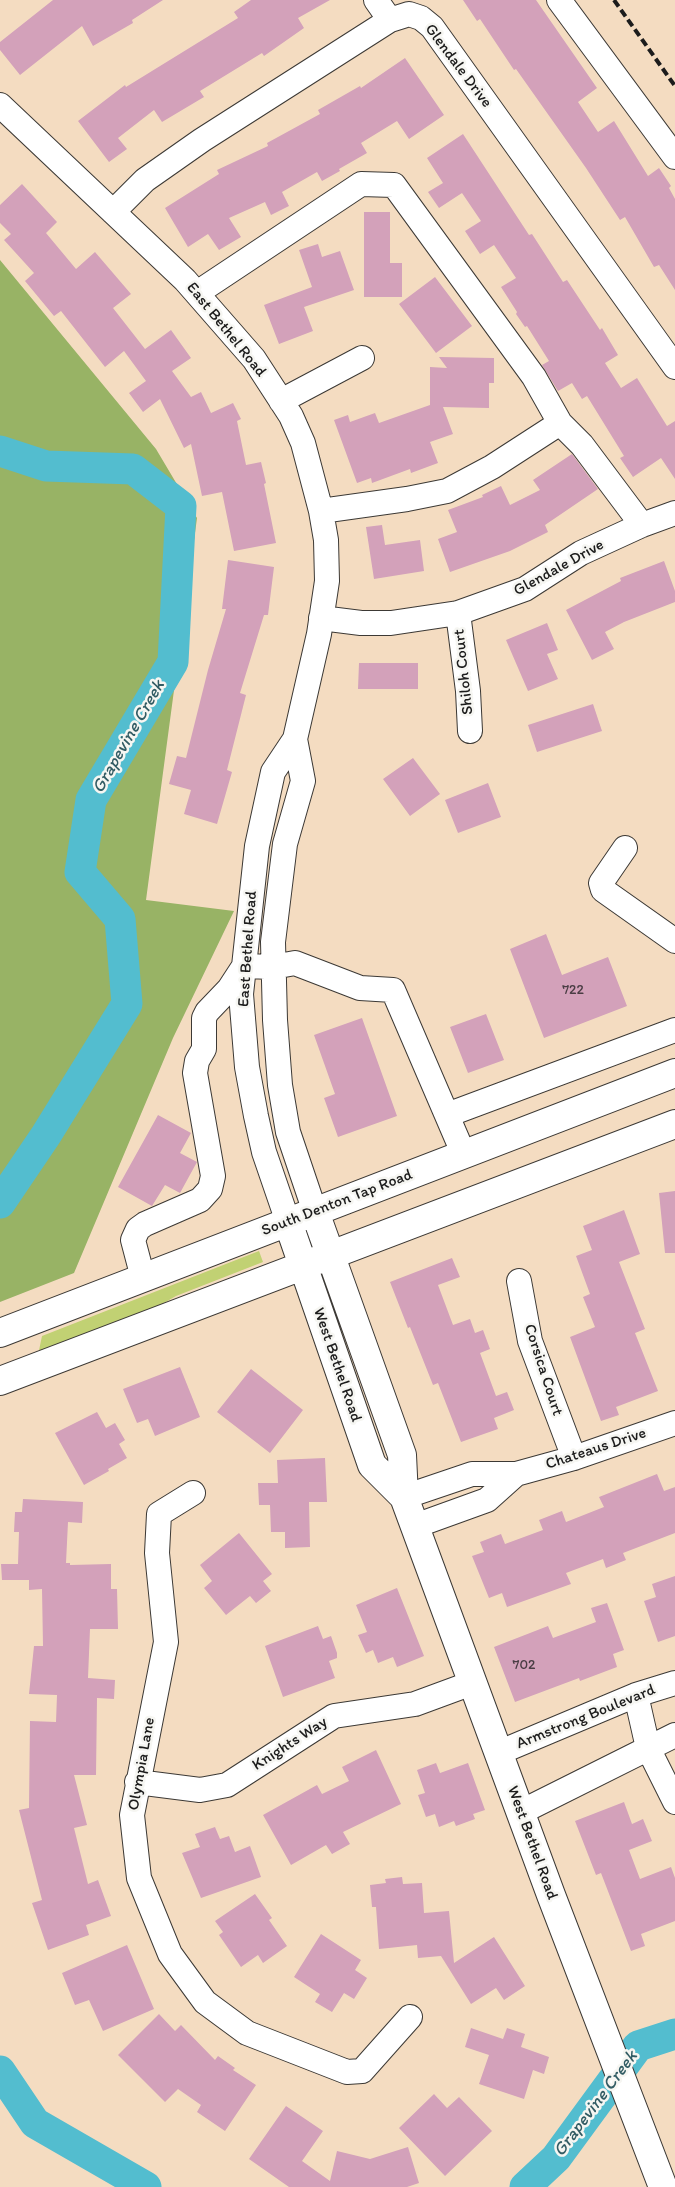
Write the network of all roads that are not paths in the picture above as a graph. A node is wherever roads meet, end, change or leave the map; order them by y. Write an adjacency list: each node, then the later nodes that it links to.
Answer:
1 (376, 0): 3 (street)
2 (559, 0): 5 (street)
3 (390, 20): 6 (street, Glendale Drive); 9 (street, Glendale Drive)
4 (0, 105): 6 (street, East Bethel Road)
5 (675, 157)
6 (113, 212): 7 (street, East Bethel Road)
7 (197, 293): 10 (street, East Bethel Road); 11 (street)
8 (362, 358): 10 (street)
9 (675, 367)
10 (281, 401): 12 (street, East Bethel Road)
11 (560, 423): 12 (street); 14 (street)
12 (322, 511): 16 (street, East Bethel Road)
13 (675, 513): 14 (street, Glendale Drive)
14 (642, 525): 15 (street, Glendale Drive)
15 (458, 613): 16 (street, Glendale Drive); 17 (street, Shiloh Court)
16 (321, 618): 18 (street, East Bethel Road)
17 (470, 731)
18 (295, 739): 21 (street, East Bethel Road); 22 (street, East Bethel Road)
19 (625, 848): 20 (street)
20 (675, 941)
21 (244, 966): 22 (street); 29 (street, East Bethel Road); 32 (street)
22 (273, 967): 25 (street); 28 (street, East Bethel Road)
23 (675, 1030): 25 (street)
24 (675, 1074): 27 (main road, South Denton Tap Road)
25 (447, 1115): 27 (street)
26 (675, 1124): 30 (main road)
27 (464, 1154): 28 (main road, South Denton Tap Road)
28 (315, 1212): 29 (main road, South Denton Tap Road); 30 (main road, West Bethel Road)
29 (288, 1222): 31 (main road, West Bethel Road); 32 (main road, South Denton Tap Road)
30 (332, 1256): 31 (main road); 40 (main road, West Bethel Road)
31 (303, 1267): 35 (main road); 40 (main road, West Bethel Road)
32 (143, 1278): 34 (main road, South Denton Tap Road)
33 (519, 1281): 37 (street, Corsica Court)
34 (0, 1333)
35 (0, 1382)
36 (675, 1423): 37 (street, Chateaus Drive)
37 (574, 1458): 38 (street, Chateaus Drive)
38 (516, 1474): 40 (street, Chateaus Drive); 41 (street, Chateaus Drive)
39 (193, 1493): 48 (street, Olympia Lane)
40 (404, 1497): 41 (main road, West Bethel Road)
41 (415, 1526): 42 (main road, West Bethel Road)
42 (472, 1683): 47 (main road, West Bethel Road); 48 (street, Knights Way)
43 (675, 1683): 44 (street, Armstrong Boulevard)
44 (636, 1694): 46 (street); 47 (street, Armstrong Boulevard)
45 (675, 1735): 46 (street)
46 (648, 1748): 49 (street); 50 (street)
47 (498, 1753): 50 (main road, West Bethel Road)
48 (137, 1782): 51 (street, Olympia Lane)
49 (675, 1802)
50 (521, 1812): 52 (main road, West Bethel Road)
51 (410, 2017)
52 (663, 2187)

